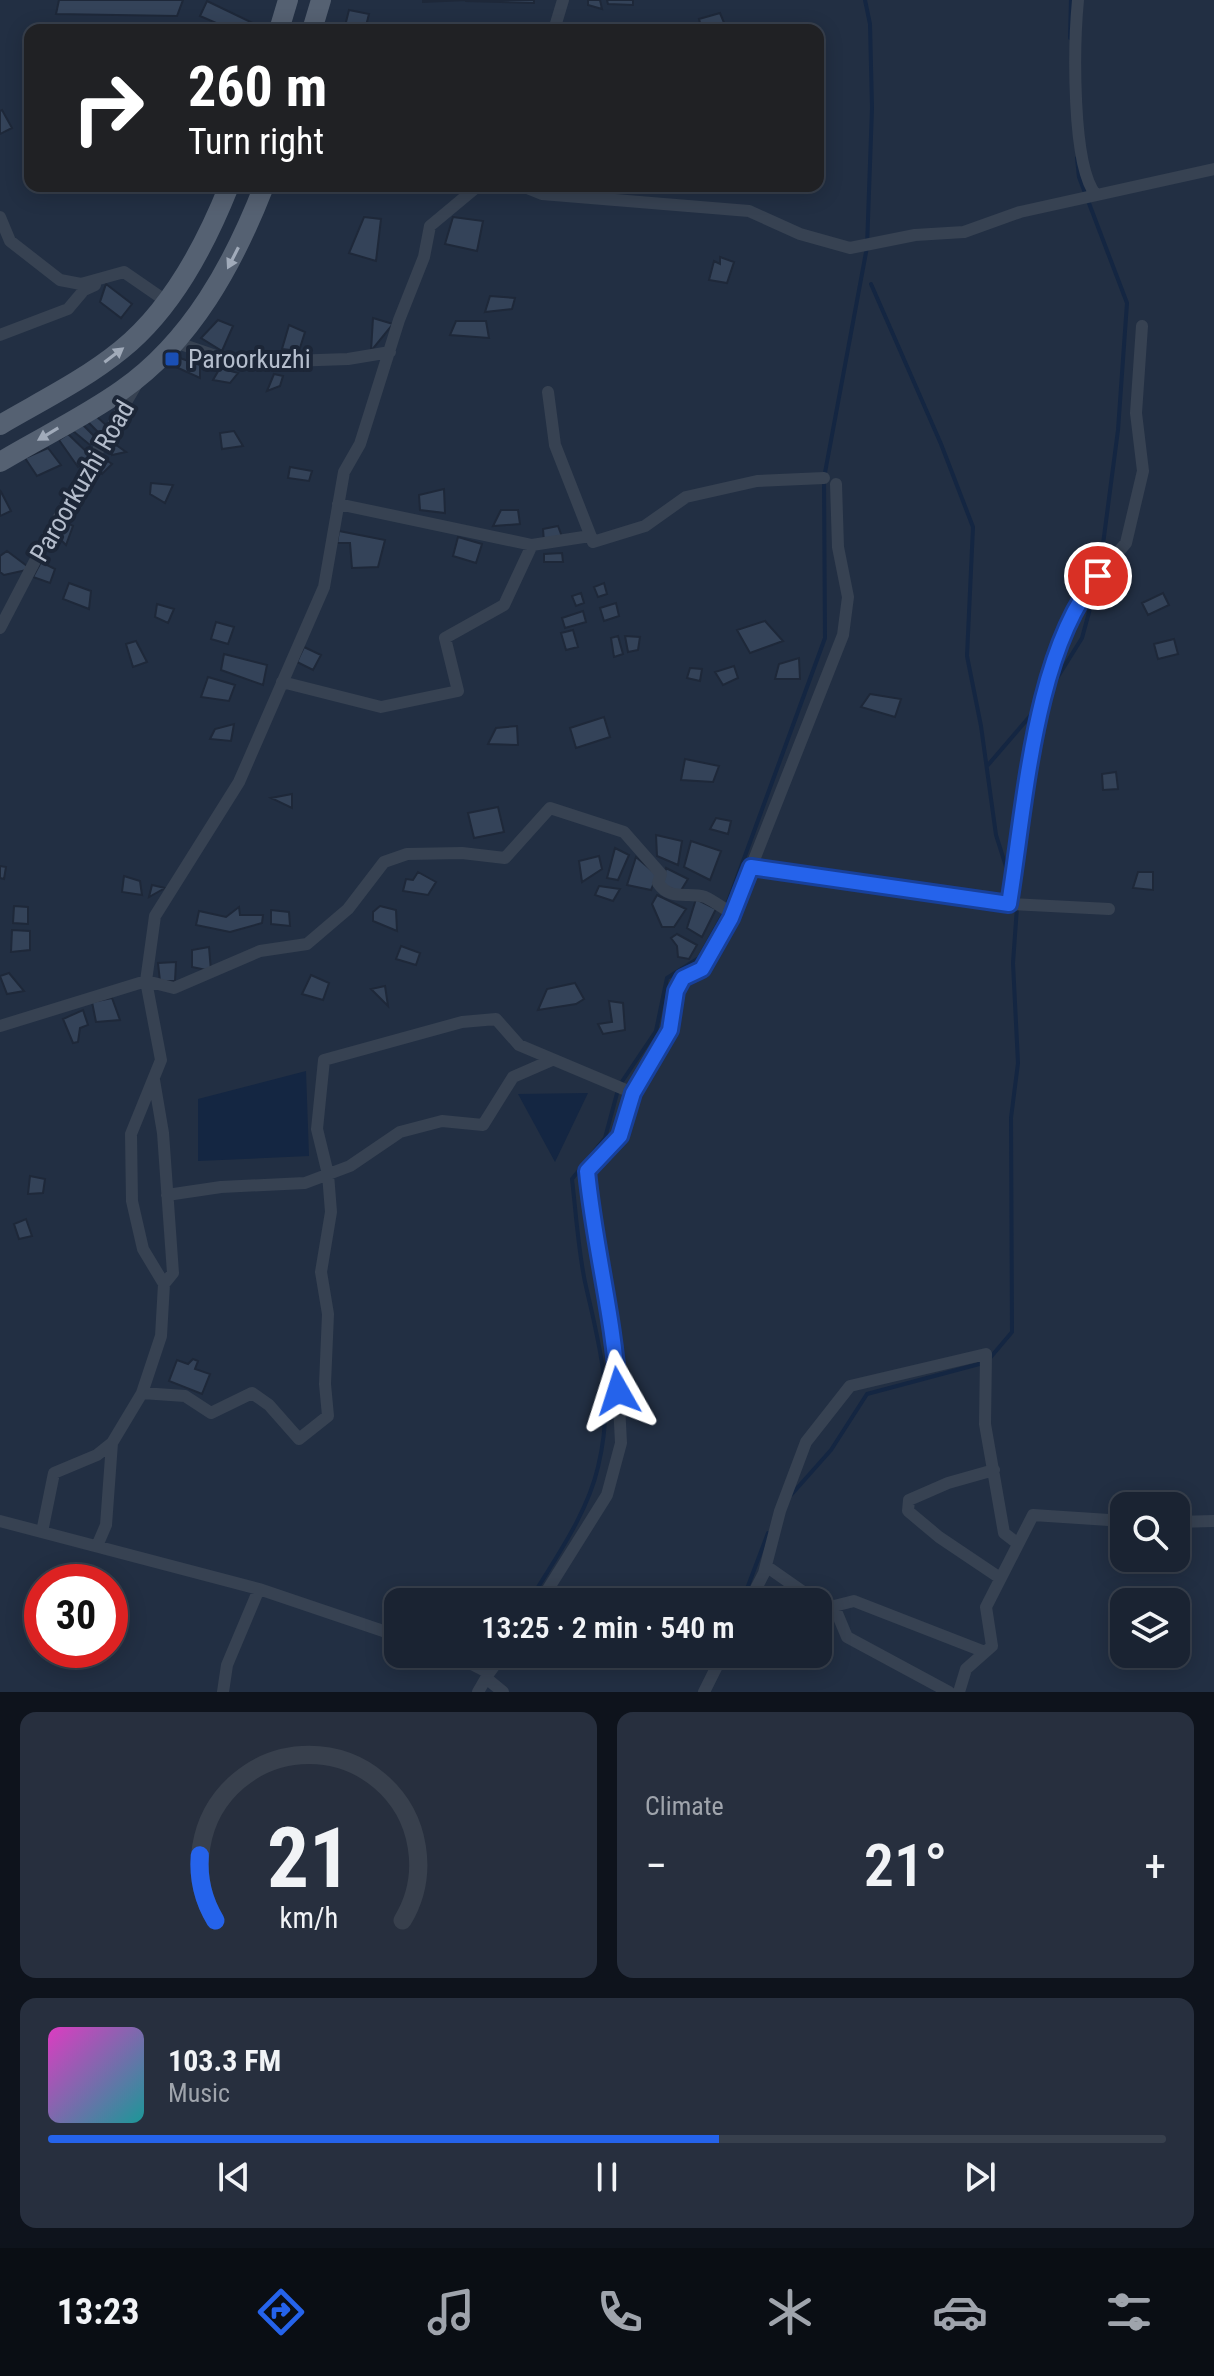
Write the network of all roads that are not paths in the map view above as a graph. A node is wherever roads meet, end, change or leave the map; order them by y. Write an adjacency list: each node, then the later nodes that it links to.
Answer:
1 (288, 0): 5 (main road)
2 (321, 0): 6 (main road)
3 (563, 0): 7 (street)
4 (1078, 0): 13 (street)
5 (281, 24)
6 (314, 24)
7 (556, 24)
8 (1214, 169): 13 (street)
9 (226, 192): 16 (main road)
10 (262, 192): 19 (main road, one-way to 19)
11 (471, 192): 20 (street)
12 (537, 192): 13 (street)
13 (1096, 195)
14 (0, 217): 15 (street)
15 (124, 272): 16 (street); 18 (street)
16 (166, 301): 23 (main road, one-way to 16)
17 (1142, 326): 31 (street)
18 (0, 335)
19 (175, 342): 20 (street); 21 (main road)
20 (390, 352): 25 (street)
21 (142, 375): 24 (main road, one-way to 24); 28 (street, Paroorkuzhi Road)
22 (548, 392): 26 (street)
23 (0, 425)
24 (0, 462)
25 (338, 504): 27 (street); 29 (street)
26 (590, 536): 27 (street); 30 (street)
27 (532, 545): 29 (street)
28 (0, 628)
29 (282, 682): 34 (street)
30 (751, 867): 31 (street); 33 (street)
31 (1009, 904): 32 (street)
32 (1109, 909)
33 (733, 914): 34 (street); 38 (street)
34 (146, 981): 35 (street); 37 (street)
35 (0, 1026)
36 (552, 1060): 38 (street); 39 (street); 39 (street)
37 (154, 1077): 40 (street); 41 (street)
38 (633, 1093): 54 (street)
39 (328, 1174): 40 (street); 42 (street)
40 (167, 1195): 41 (street)
41 (164, 1284): 42 (street)
42 (142, 1393): 43 (street)
43 (112, 1443): 49 (street); 51 (street)
44 (994, 1470): 50 (street); 52 (street); 53 (street)
45 (1110, 1520): 50 (street)
46 (0, 1521): 49 (street)
47 (1214, 1521): 48 (street)
48 (1190, 1522)
49 (42, 1532): 51 (street)
50 (1017, 1543): 53 (street)
51 (97, 1546): 56 (street)
52 (766, 1566): 55 (street); 57 (street)
53 (1000, 1578): 59 (street)
54 (549, 1588)
55 (756, 1588)
56 (259, 1589): 58 (street); 64 (street)
57 (834, 1606): 59 (street); 68 (street)
58 (384, 1631)
59 (985, 1652): 69 (street)
60 (474, 1668): 63 (street)
61 (494, 1668): 63 (street)
62 (716, 1668): 67 (street)
63 (488, 1677): 65 (street); 66 (street)
64 (223, 1692)
65 (478, 1692)
66 (503, 1692)
67 (704, 1692)
68 (949, 1692)
69 (959, 1692)

